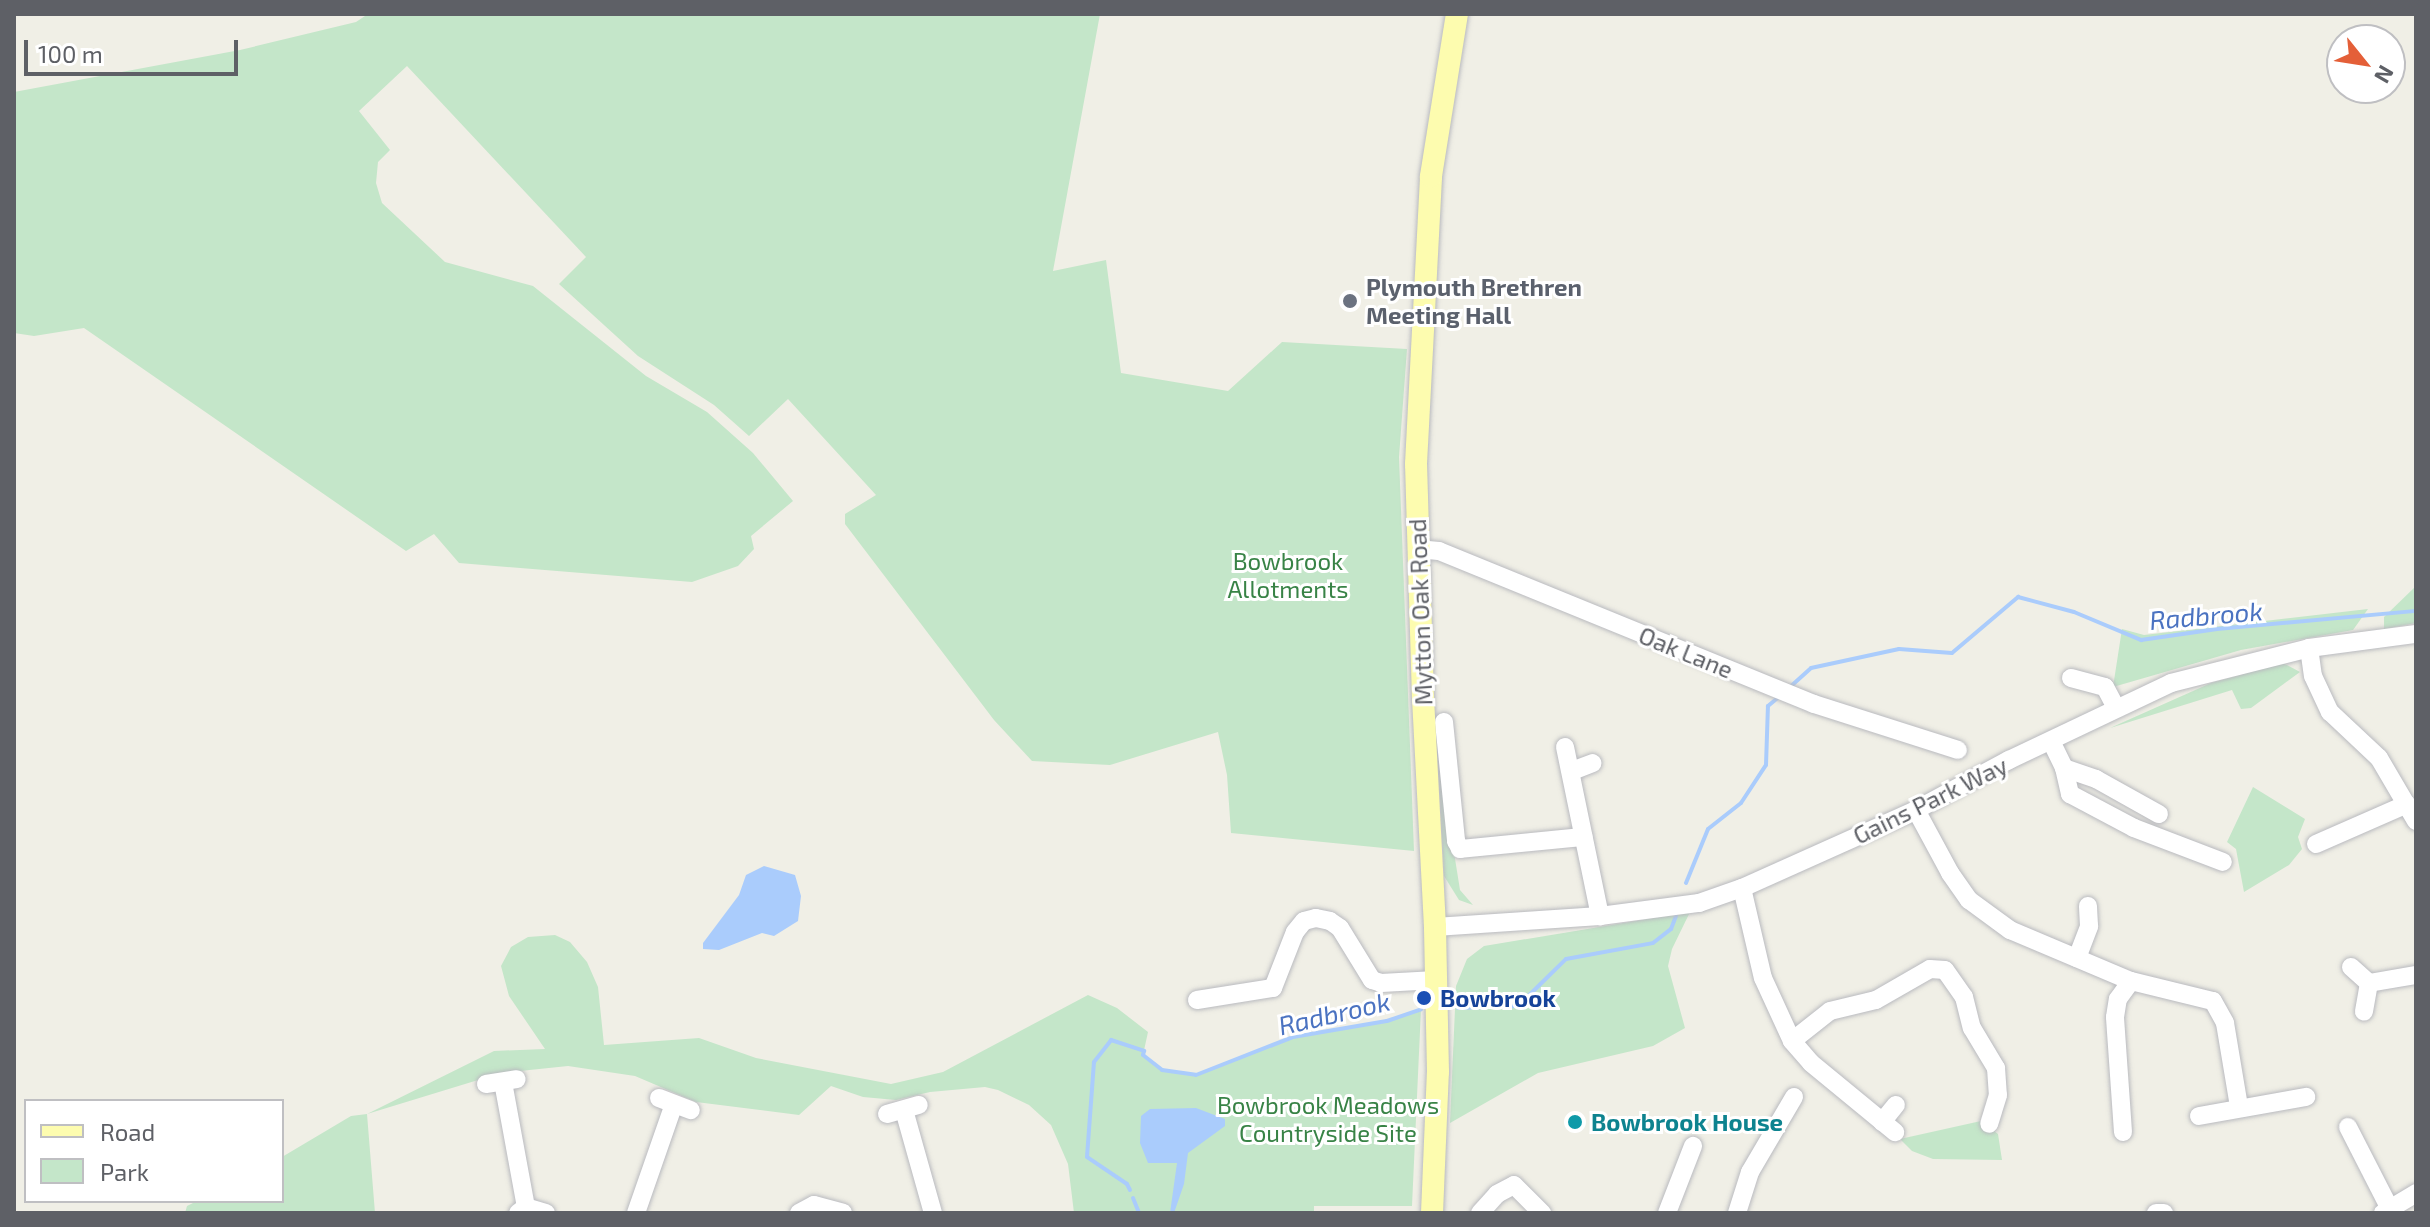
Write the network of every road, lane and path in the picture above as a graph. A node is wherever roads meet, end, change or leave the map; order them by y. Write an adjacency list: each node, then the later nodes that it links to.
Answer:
1 (1457, 14): 2 (main road, Mytton Oak Road)
2 (1417, 549): 10 (street, Oak Lane); 23 (main road, Mytton Oak Road)
3 (2416, 634): 4 (street, Gains Park Way)
4 (2309, 648): 6 (street, Gains Park Way); 15 (street)
5 (2071, 678): 6 (street)
6 (2116, 708): 8 (street, Gains Park Way)
7 (1444, 722): 17 (street)
8 (2051, 741): 12 (street); 14 (street, Gains Park Way)
9 (1565, 747): 13 (street)
10 (1958, 750)
11 (1593, 763): 13 (street)
12 (2064, 768): 16 (street); 19 (street)
13 (1572, 771): 17 (street)
14 (1916, 810): 20 (street, Gains Park Way); 24 (street)
15 (2412, 813): 18 (street)
16 (2159, 814)
17 (1583, 837): 22 (street)
18 (2316, 844)
19 (2223, 862)
20 (1742, 888): 22 (street, Gains Park Way); 32 (street)
21 (2088, 906): 24 (street)
22 (1600, 916): 23 (street, Gains Park Way)
23 (1435, 927): 27 (main road, Mytton Oak Road)
24 (2077, 958): 28 (street)
25 (2351, 967): 29 (street)
26 (2416, 975): 29 (street)
27 (1436, 980): 30 (street); 53 (main road, Mytton Oak Road)
28 (2131, 981): 38 (street); 43 (street)
29 (2369, 983): 31 (street)
30 (1197, 1000)
31 (2364, 1012)
32 (1792, 1041): 37 (street); 41 (street)
33 (502, 1082): 46 (street)
34 (1794, 1097): 57 (street)
35 (2306, 1097): 38 (street)
36 (675, 1104): 50 (street)
37 (1896, 1105)
38 (2239, 1107): 40 (street)
39 (904, 1110): 48 (street)
40 (2199, 1116)
41 (1989, 1124)
42 (2348, 1127): 47 (street)
43 (2123, 1132)
44 (1693, 1146): 56 (street)
45 (2416, 1193): 47 (street)
46 (522, 1210): 49 (street)
47 (2386, 1211)
48 (930, 1212)
49 (546, 1213)
50 (636, 1213)
51 (799, 1213): 52 (street)
52 (843, 1213)
53 (1432, 1213)
54 (1480, 1213): 55 (street)
55 (1542, 1213)
56 (1667, 1213)
57 (1737, 1213)
58 (2156, 1213): 59 (street)
59 (2164, 1213)

